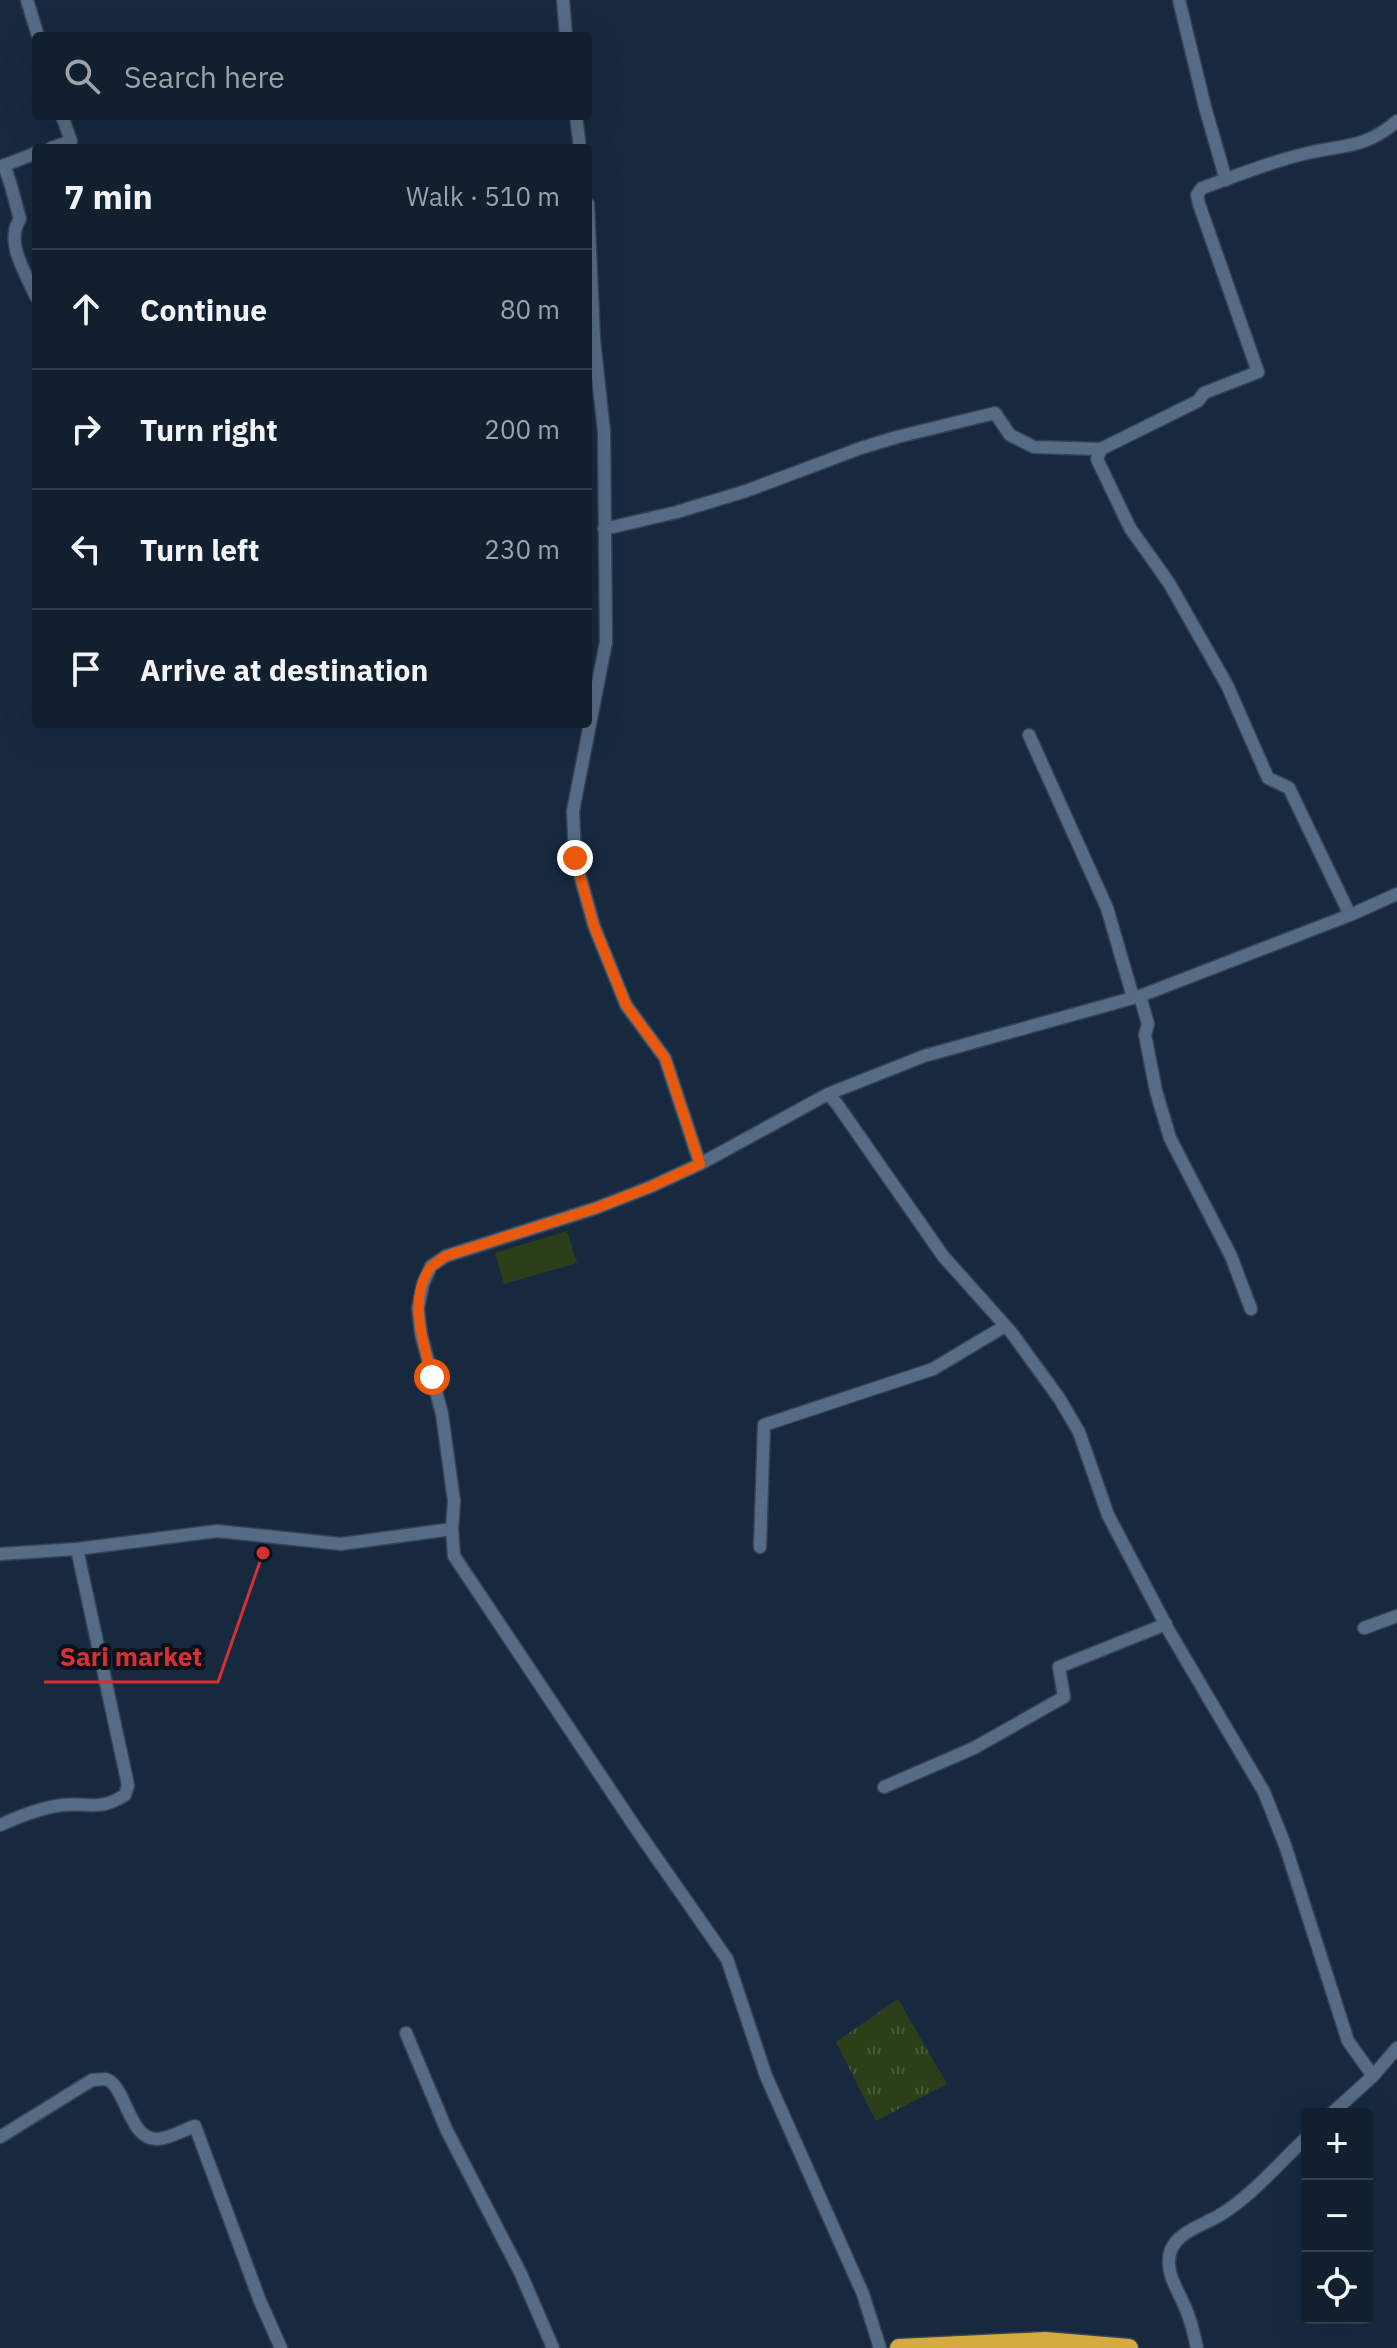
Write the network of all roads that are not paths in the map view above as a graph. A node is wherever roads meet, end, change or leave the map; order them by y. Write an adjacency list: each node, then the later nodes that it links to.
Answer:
1 (27, 0): 4 (street)
2 (563, 0): 5 (street)
3 (1179, 0): 13 (street)
4 (37, 32)
5 (566, 32)
6 (64, 120): 9 (street)
7 (576, 120): 10 (street)
8 (1397, 121): 13 (street)
9 (76, 144)
10 (580, 144)
11 (32, 155): 12 (street)
12 (2, 166): 14 (street)
13 (1226, 180): 16 (street)
14 (32, 288)
15 (592, 295): 17 (street)
16 (1101, 449): 17 (street); 22 (street)
17 (604, 529): 18 (street)
18 (592, 714)
19 (589, 728): 25 (street)
20 (1029, 735): 23 (street)
21 (1397, 894): 22 (street)
22 (1350, 915): 23 (street)
23 (1136, 996): 24 (street); 26 (street)
24 (828, 1094): 25 (street); 27 (street)
25 (700, 1164): 28 (street)
26 (1251, 1309)
27 (1005, 1326): 29 (street); 33 (street)
28 (452, 1529): 30 (street); 45 (street)
29 (760, 1547)
30 (77, 1549): 31 (street); 36 (street)
31 (0, 1554)
32 (1397, 1616): 34 (street)
33 (1166, 1624): 35 (street); 39 (street)
34 (1364, 1628)
35 (884, 1787)
36 (0, 1825)
37 (406, 2033): 44 (street)
38 (1397, 2048): 39 (street)
39 (1373, 2076): 40 (street)
40 (1338, 2108)
41 (0, 2137): 43 (street)
42 (1301, 2143): 48 (street)
43 (281, 2348)
44 (553, 2348)
45 (880, 2348)
46 (899, 2348): 47 (highway)
47 (1129, 2348)
48 (1197, 2348)

